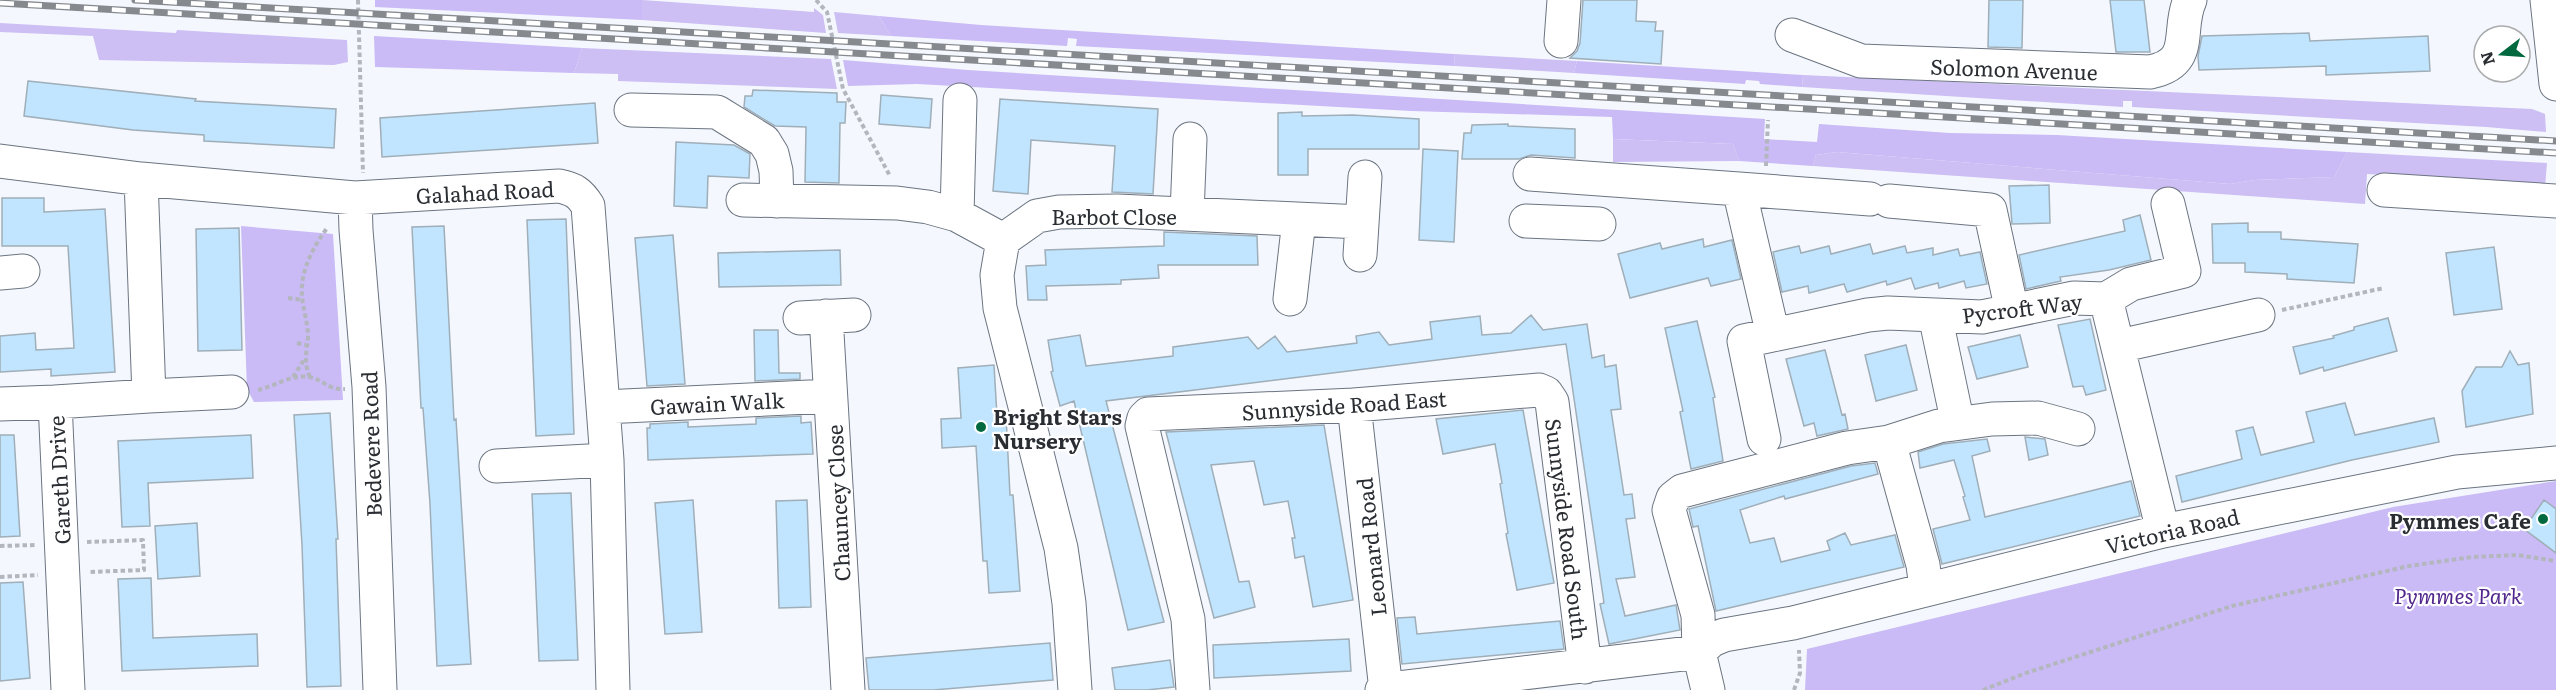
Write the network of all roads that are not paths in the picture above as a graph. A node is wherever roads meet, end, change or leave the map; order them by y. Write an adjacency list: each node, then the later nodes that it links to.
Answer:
1 (1564, 0): 5 (street)
2 (2190, 0): 4 (street, Solomon Avenue)
3 (2547, 0): 6 (street)
4 (1792, 34)
5 (1562, 41)
6 (2556, 84)
7 (960, 100): 21 (street)
8 (631, 110): 17 (street)
9 (1190, 138): 20 (street)
10 (0, 161): 12 (street, Galahad Road)
11 (1365, 177): 23 (street)
12 (141, 179): 15 (street, Galahad Road); 37 (street)
13 (1752, 190): 24 (street); 29 (street); 33 (street)
14 (2384, 190): 18 (street)
15 (356, 198): 42 (street, Galahad Road); 55 (street, Bedevere Road)
16 (743, 200): 17 (street)
17 (777, 201): 21 (street)
18 (2556, 201)
19 (2168, 204): 28 (street)
20 (1187, 214): 22 (street, Barbot Close); 25 (street, Barbot Close)
21 (957, 215): 25 (street)
22 (1291, 219): 23 (street, Barbot Close); 27 (street)
23 (1362, 222): 26 (street)
24 (1599, 224)
25 (1003, 240): 58 (street)
26 (1360, 255)
27 (1290, 299)
28 (2106, 299): 29 (street, Pycroft Way); 34 (street, Pycroft Way)
29 (2012, 311): 30 (street, Pycroft Way)
30 (1935, 315): 33 (street, Pycroft Way); 43 (street)
31 (2258, 315): 34 (street)
32 (826, 316): 38 (street, Chauncey Close)
33 (1773, 335): 45 (street, Pycroft Way)
34 (2119, 346): 50 (street, Pycroft Way)
35 (232, 392): 37 (street, Gareth Drive)
36 (1546, 393): 41 (street, Sunnyside Road East); 53 (street, Sunnyside Road South)
37 (149, 396): 39 (street, Gareth Drive)
38 (830, 396): 42 (street, Gawain Walk); 57 (street, Chauncey Close)
39 (55, 402): 40 (street); 54 (street, Gareth Drive)
40 (0, 404)
41 (1354, 405): 59 (street, Sunnyside Road East); 60 (street, Leonard Road)
42 (604, 407): 47 (street, Galahad Road)
43 (1955, 410)
44 (2078, 429): 46 (street)
45 (1764, 439)
46 (1889, 442): 51 (street); 52 (street)
47 (607, 460): 49 (street); 56 (street, Galahad Road)
48 (2556, 463): 50 (street, Victoria Road)
49 (496, 466)
50 (2163, 531): 51 (street, Victoria Road)
51 (1926, 588): 52 (street, Victoria Road)
52 (1699, 652): 53 (street, Victoria Road); 61 (street)
53 (1585, 667): 60 (street, Victoria Road)
54 (68, 690)
55 (380, 690)
56 (613, 690)
57 (848, 690)
58 (1075, 690)
59 (1193, 690)
60 (1384, 690)
61 (1708, 690)

